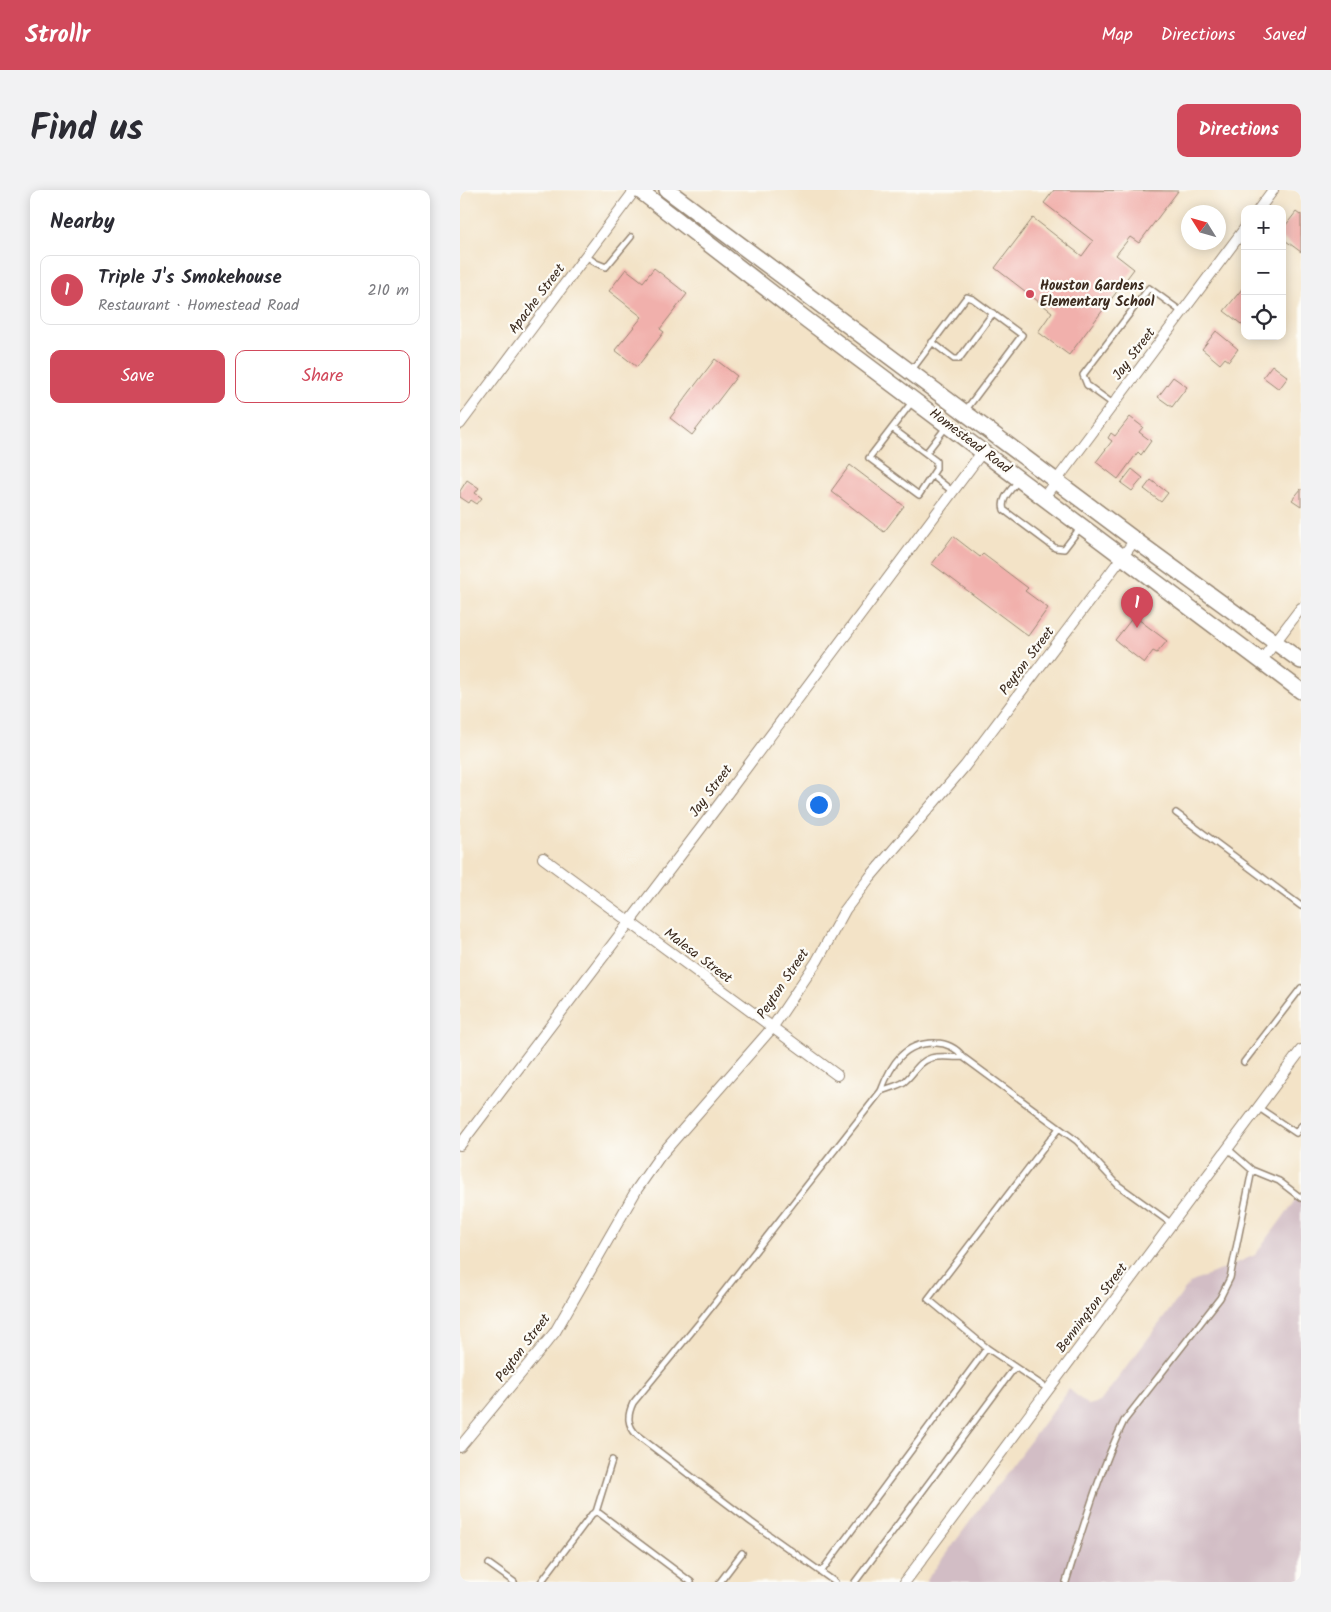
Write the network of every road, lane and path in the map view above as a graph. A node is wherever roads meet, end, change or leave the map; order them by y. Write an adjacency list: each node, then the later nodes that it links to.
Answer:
1 (635, 190): 8 (street, Apache Street)
2 (639, 190): 13 (main road, Homestead Road)
3 (667, 190): 12 (main road, Homestead Road)
4 (1273, 190): 5 (street)
5 (1262, 205)
6 (1241, 233): 9 (street, Jay Street)
7 (630, 236): 8 (lane)
8 (586, 256): 16 (street, Apache Street)
9 (1182, 312): 14 (street, Jay Street); 14 (lane)
10 (993, 313): 11 (lane); 11 (lane); 15 (lane)
11 (932, 342): 12 (lane)
12 (910, 372): 15 (main road, Homestead Road)
13 (913, 399): 17 (main road, Homestead Road); 18 (lane)
14 (1113, 404): 23 (street, Jay Street)
15 (964, 411): 23 (main road, Homestead Road)
16 (460, 424)
17 (948, 425): 19 (main road, Homestead Road); 20 (lane)
18 (892, 428): 20 (lane); 21 (lane)
19 (982, 451): 22 (main road, Homestead Road); 24 (street, Jay Street)
20 (926, 453): 21 (lane)
21 (932, 476): 24 (lane)
22 (1020, 478): 25 (main road, Homestead Road); 26 (lane)
23 (1056, 481): 25 (street, Jay Street); 27 (main road, Homestead Road)
24 (952, 491): 37 (street, Jay Street)
25 (1044, 497): 26 (main road, Homestead Road)
26 (1082, 525): 28 (main road, Homestead Road)
27 (1136, 540): 28 (street, Peyton Street); 30 (main road, Homestead Road)
28 (1123, 556): 31 (main road, Homestead Road); 39 (street, Peyton Street)
29 (1301, 608): 30 (street)
30 (1275, 642): 31 (street); 32 (main road, Homestead Road)
31 (1261, 661): 33 (main road, Homestead Road)
32 (1301, 661)
33 (1301, 691)
34 (1176, 813): 36 (lane)
35 (543, 858): 37 (street, Malesa Street)
36 (1301, 906)
37 (629, 921): 39 (street, Malesa Street); 48 (street, Jay Street)
38 (1301, 988): 42 (lane)
39 (772, 1028): 43 (street, Malesa Street); 56 (street, Peyton Street)
40 (1301, 1050): 45 (street, Bennington Street)
41 (963, 1057): 44 (lane); 44 (lane); 47 (lane)
42 (1244, 1062)
43 (837, 1075)
44 (881, 1091): 61 (lane)
45 (1259, 1108): 46 (lane); 49 (street, Bennington Street)
46 (1301, 1126)
47 (1059, 1128): 52 (lane); 53 (lane)
48 (460, 1145)
49 (1228, 1149): 50 (lane); 52 (street, Bennington Street)
50 (1252, 1170): 51 (lane); 69 (lane)
51 (1301, 1198)
52 (1172, 1224): 55 (street, Bennington Street)
53 (987, 1348): 54 (lane); 61 (lane)
54 (1015, 1367): 55 (lane); 67 (lane)
55 (1048, 1389): 68 (street, Bennington Street)
56 (460, 1447)
57 (612, 1460): 58 (lane)
58 (596, 1512): 63 (lane); 64 (lane)
59 (742, 1553): 65 (lane)
60 (489, 1564): 62 (lane)
61 (821, 1572): 66 (lane)
62 (514, 1582)
63 (541, 1582)
64 (691, 1582)
65 (720, 1582)
66 (835, 1582)
67 (855, 1582)
68 (905, 1582)
69 (1066, 1582)

